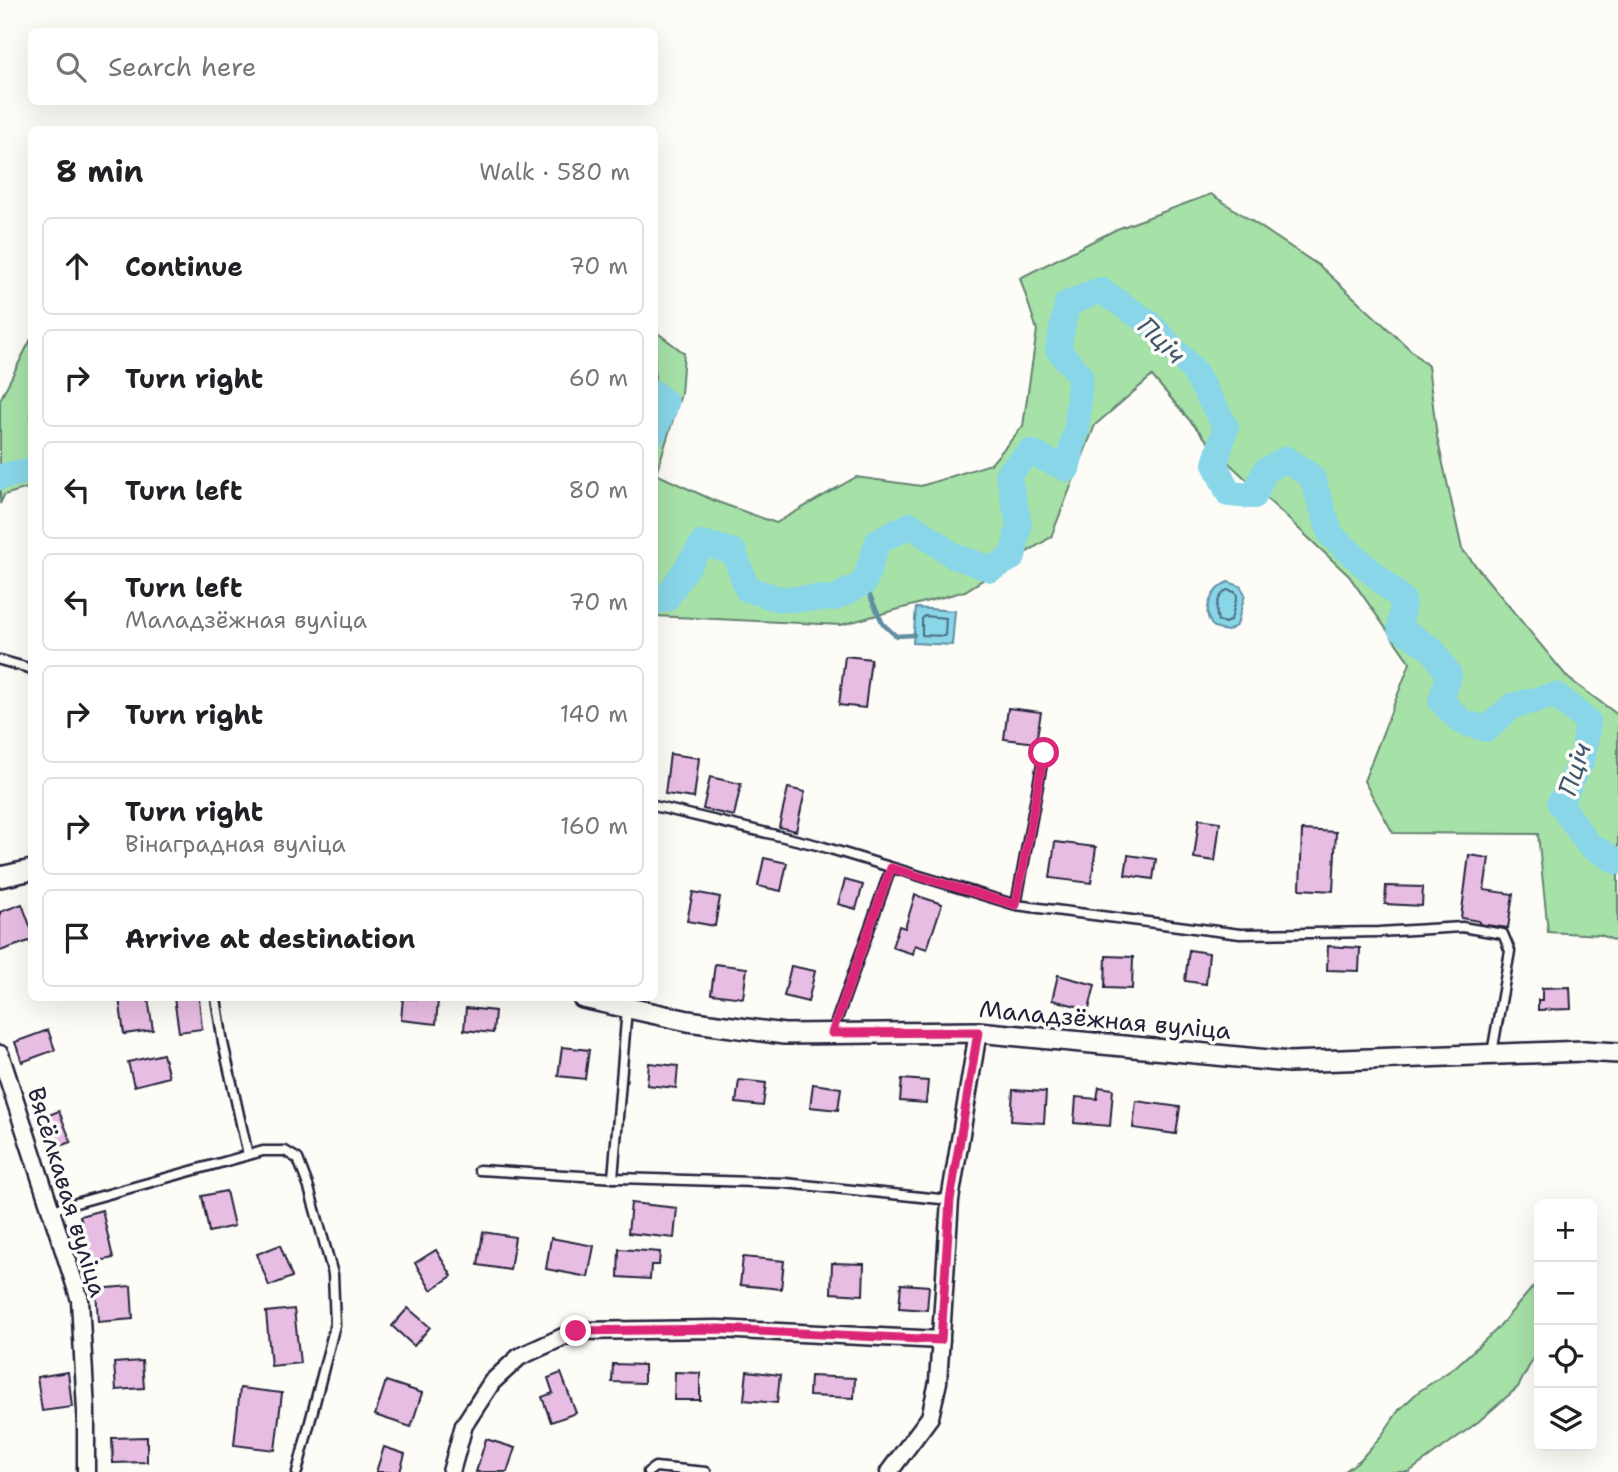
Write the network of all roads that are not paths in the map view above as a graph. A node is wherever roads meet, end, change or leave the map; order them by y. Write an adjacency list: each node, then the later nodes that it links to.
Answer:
1 (0, 660): 2 (lane)
2 (28, 668)
3 (1044, 753): 8 (lane)
4 (658, 807): 5 (lane)
5 (891, 868): 8 (lane); 13 (lane)
6 (28, 871): 7 (street)
7 (0, 877)
8 (1016, 905): 16 (lane)
9 (216, 1001): 17 (lane)
10 (596, 1001): 11 (street, Маладзёжная вуліца)
11 (627, 1008): 13 (street, Маладзёжная вуліца); 19 (lane)
12 (978, 1032): 13 (street, Маладзёжная вуліца); 16 (street, Маладзёжная вуліца); 20 (street)
13 (832, 1033)
14 (1618, 1053): 16 (street, Маладзёжная вуліца)
15 (0, 1054): 21 (street, Вясёлкавая вуліца)
16 (1492, 1054)
17 (248, 1155): 21 (lane); 24 (lane)
18 (479, 1170): 19 (lane)
19 (613, 1178): 20 (lane)
20 (950, 1200): 22 (street)
21 (51, 1210): 23 (street, Вясёлкавая вуліца)
22 (941, 1340): 25 (street); 28 (street)
23 (86, 1472)
24 (297, 1472)
25 (451, 1472)
26 (649, 1472): 27 (lane)
27 (706, 1472)
28 (889, 1472)

